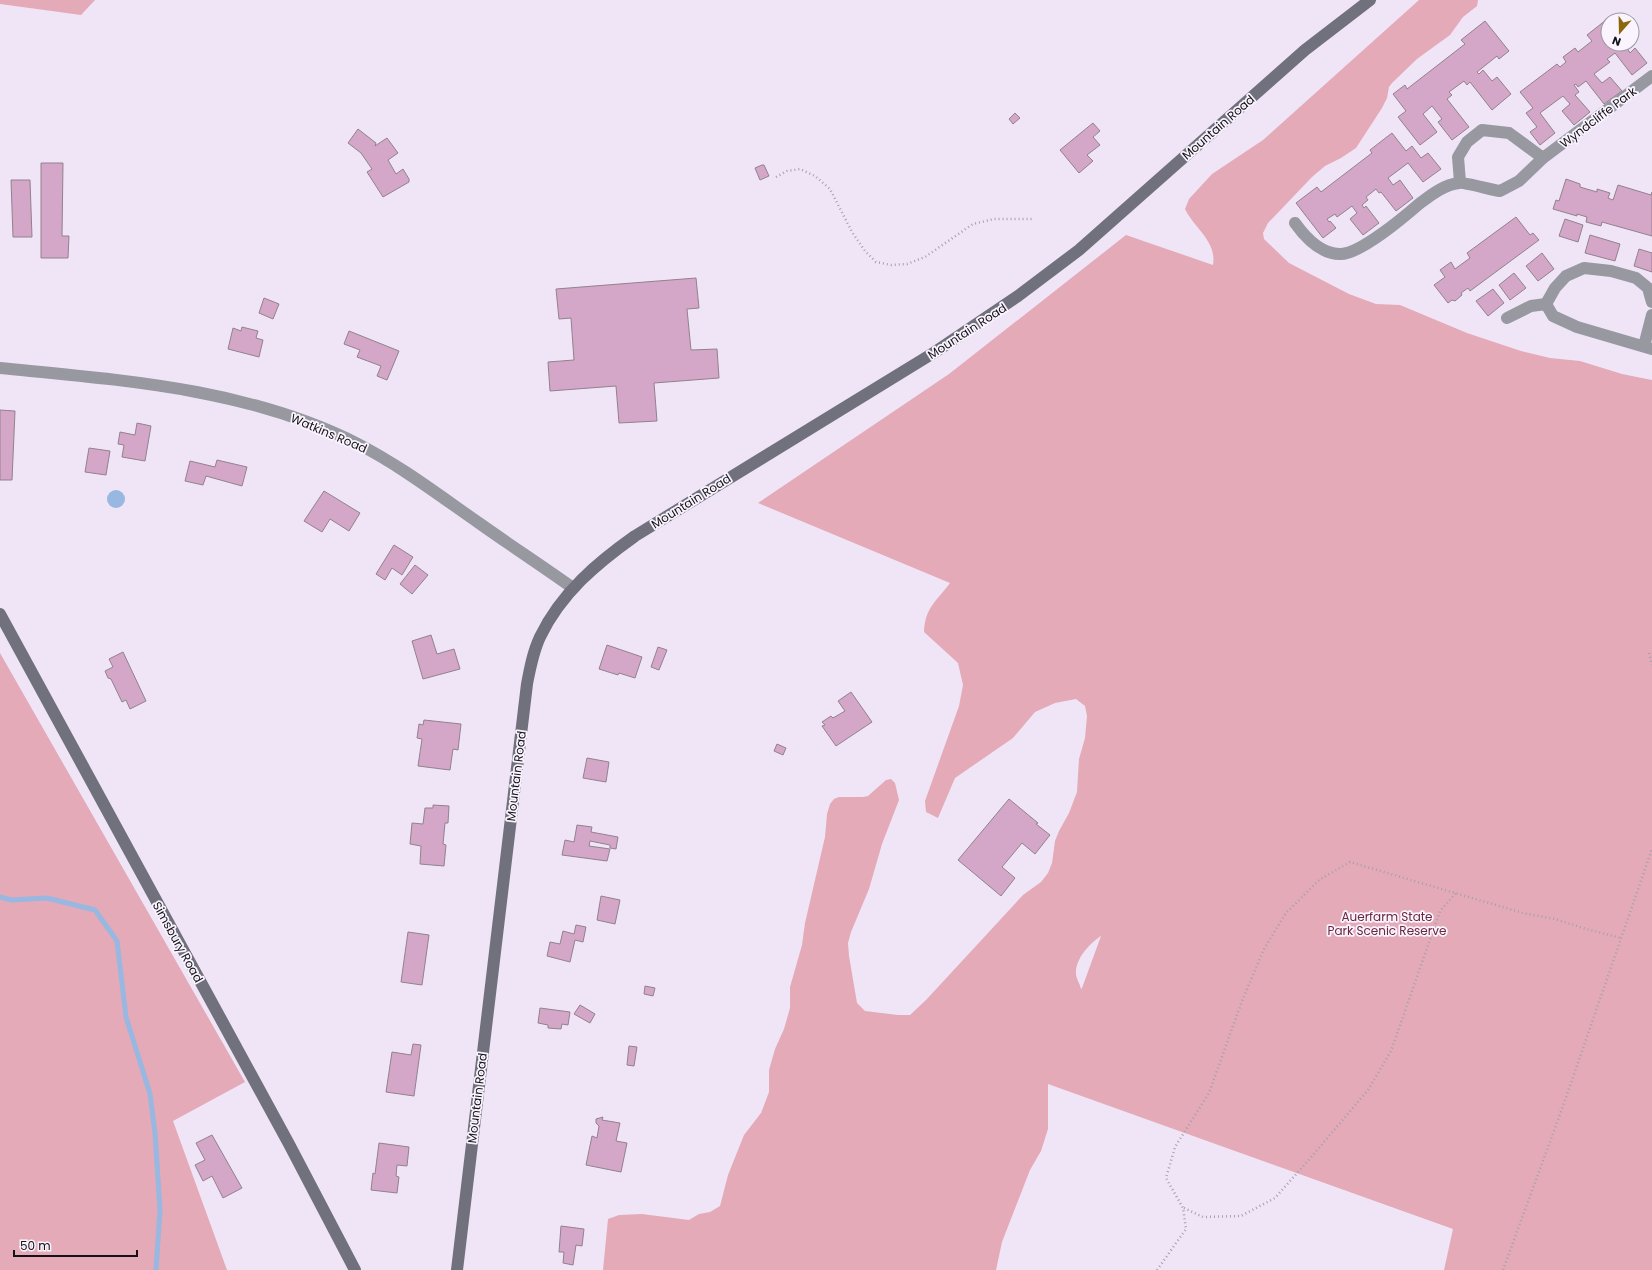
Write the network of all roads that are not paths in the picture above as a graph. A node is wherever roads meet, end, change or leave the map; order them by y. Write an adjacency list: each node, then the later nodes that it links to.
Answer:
1 (1370, 0): 12 (main road, Mountain Road)
2 (1652, 76): 3 (street, Wyndcliffe Park)
3 (1543, 158): 4 (street, Wyndcliffe Park); 4 (street)
4 (1460, 182): 5 (street, Wyndcliffe Park)
5 (1294, 223)
6 (1652, 302): 7 (street)
7 (1546, 304): 9 (street); 10 (street)
8 (1652, 315): 10 (street)
9 (1507, 318)
10 (1648, 348)
11 (0, 368): 12 (street, Watkins Road)
12 (573, 588): 15 (main road, Mountain Road)
13 (0, 614): 14 (main road, Simsbury Road)
14 (355, 1270)
15 (457, 1270)

